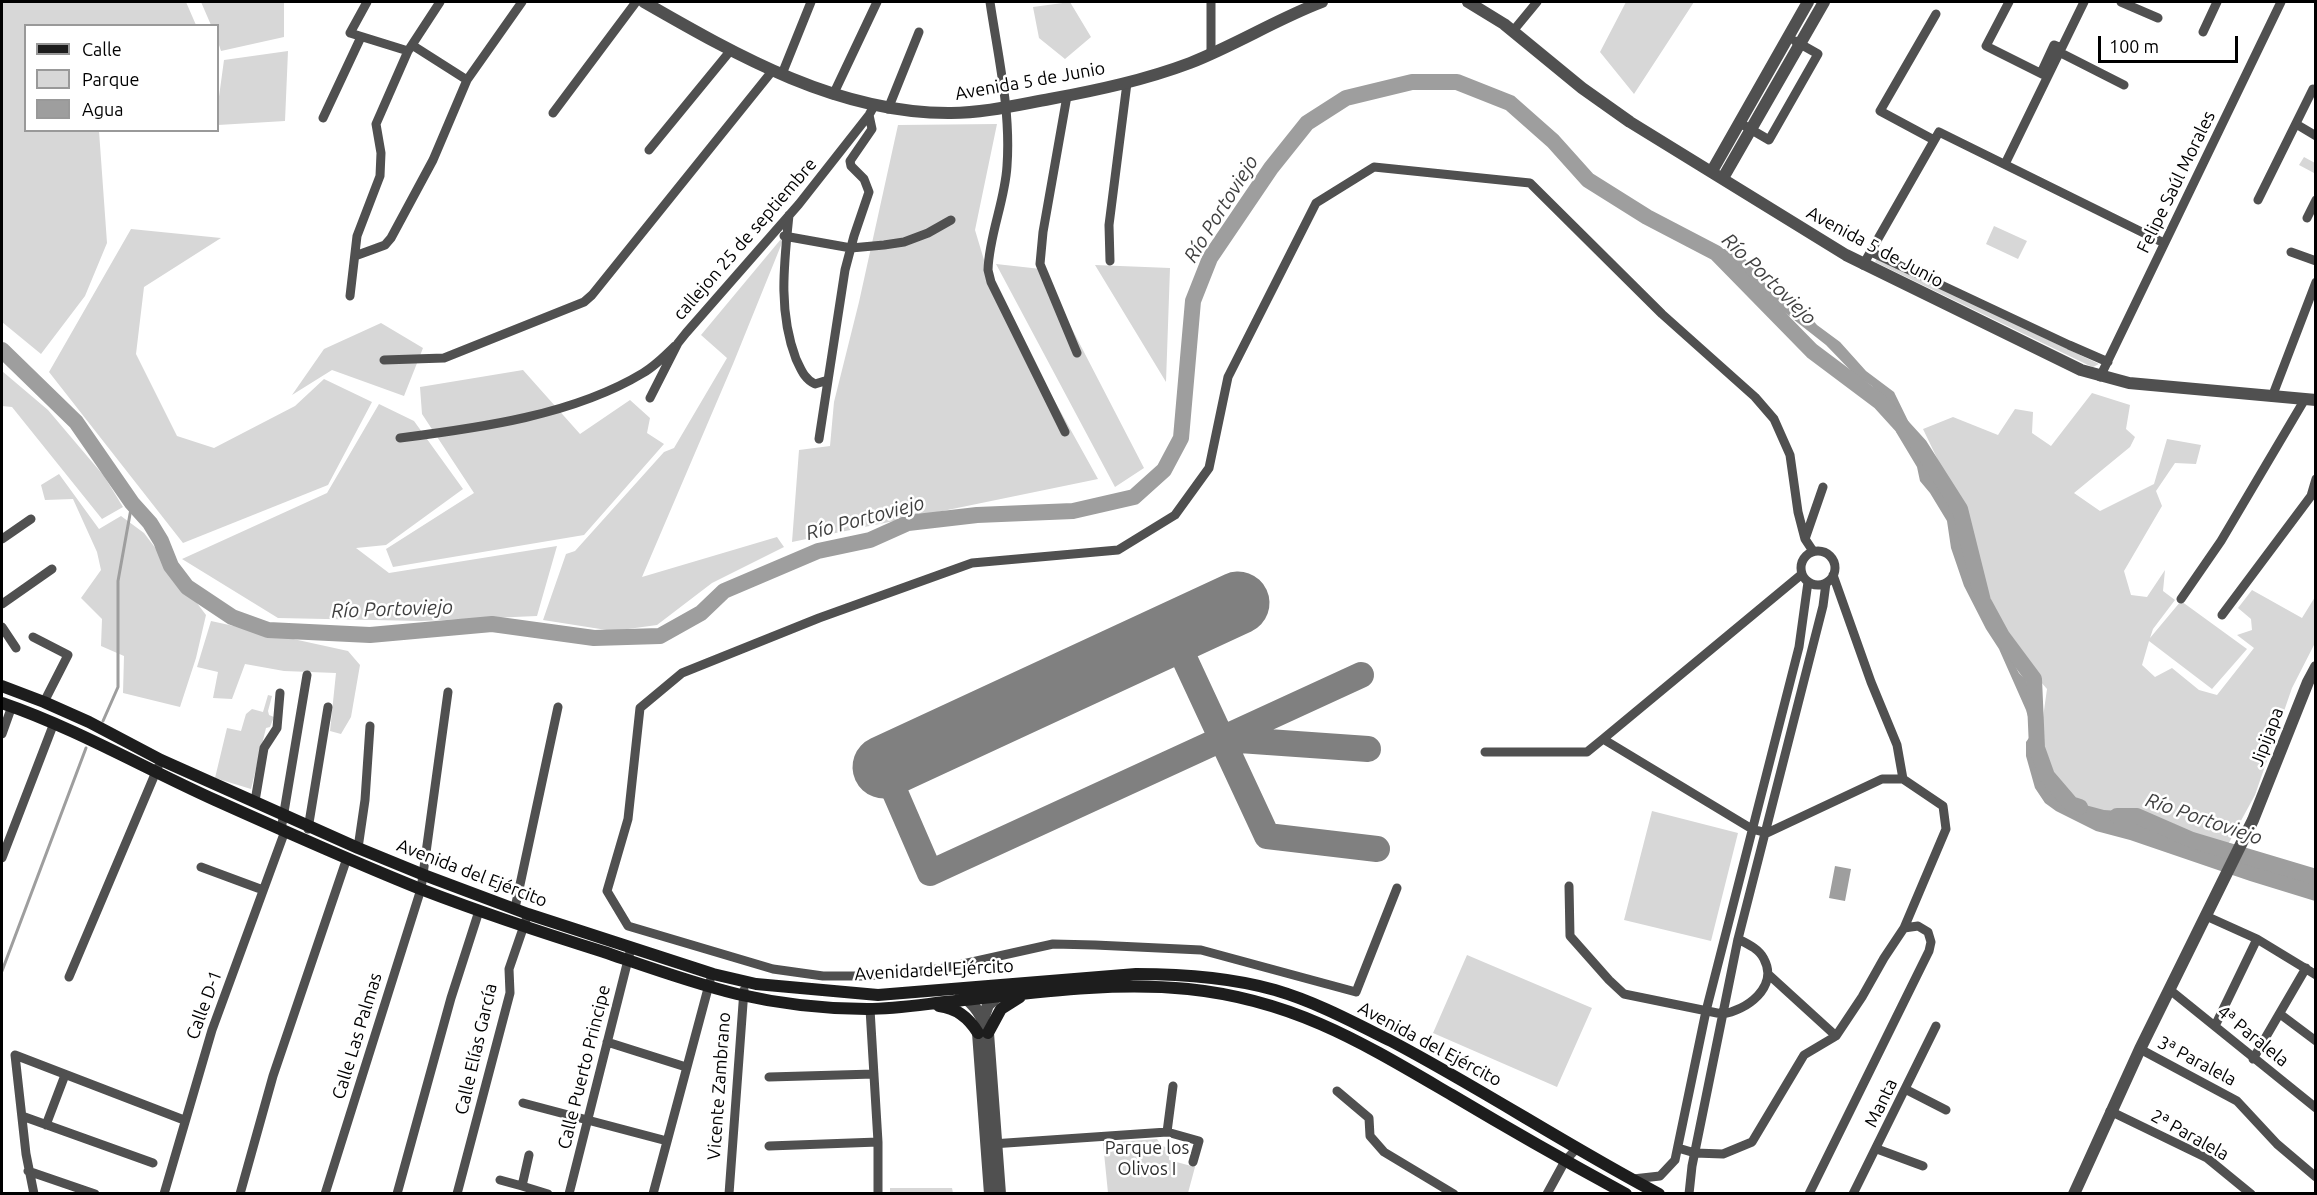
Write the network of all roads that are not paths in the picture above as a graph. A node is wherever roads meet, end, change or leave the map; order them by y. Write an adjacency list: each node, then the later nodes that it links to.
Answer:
1 (367, 2): 25 (street)
2 (440, 2): 28 (street)
3 (522, 2): 34 (street)
4 (636, 2): 43 (street)
5 (644, 2): 29 (street, Avenida 5 de Junio)
6 (812, 2): 32 (street)
7 (877, 2): 38 (street)
8 (990, 2): 40 (street)
9 (1211, 2): 31 (street)
10 (1322, 2): 31 (street, Avenida 5 de Junio)
11 (1468, 2): 22 (street, Avenida 5 de Junio)
12 (1537, 2): 22 (street)
13 (1808, 2): 26 (street)
14 (1824, 2): 27 (street)
15 (2009, 2): 33 (street)
16 (2084, 2): 30 (street)
17 (2121, 2): 21 (street)
18 (2217, 2): 24 (street)
19 (2281, 2): 60 (street, Felipe Saúl Morales)
20 (1936, 14): 49 (street)
21 (2158, 18)
22 (1513, 31): 52 (street, Avenida 5 de Junio)
23 (919, 32): 41 (street)
24 (2203, 32)
25 (361, 37): 28 (street); 44 (street)
26 (1788, 37): 27 (street); 45 (street)
27 (1800, 44): 47 (street); 47 (street)
28 (410, 48): 34 (street); 64 (street)
29 (731, 50): 32 (street, Avenida 5 de Junio); 50 (street)
30 (2060, 50): 33 (street); 36 (street)
31 (1211, 54): 35 (street, Avenida 5 de Junio)
32 (777, 72): 38 (street, Avenida 5 de Junio); 72 (street)
33 (2044, 75): 51 (street)
34 (467, 80): 64 (street)
35 (1126, 83): 39 (street, Avenida 5 de Junio); 65 (street)
36 (2124, 85)
37 (2313, 89): 46 (street)
38 (833, 94): 42 (street, Avenida 5 de Junio)
39 (1067, 96): 40 (street, Avenida 5 de Junio); 71 (street)
40 (1006, 107): 41 (street, Avenida 5 de Junio); 79 (street)
41 (888, 109): 42 (street, Avenida 5 de Junio)
42 (872, 111): 55 (street, callejon 25 de septiembre); 61 (street)
43 (553, 113)
44 (323, 118)
45 (1740, 123): 47 (street); 52 (street)
46 (2296, 124): 48 (street); 53 (street)
47 (1751, 130): 52 (street)
48 (2316, 136)
49 (1934, 140): 51 (street); 62 (street)
50 (650, 150)
51 (2005, 164): 60 (street)
52 (1717, 175): 67 (street, Avenida 5 de Junio)
53 (2258, 200)
54 (2316, 200): 56 (street)
55 (789, 215): 58 (street, callejon 25 de septiembre); 59 (street)
56 (2307, 218)
57 (951, 220): 61 (street)
58 (772, 235): 59 (street); 70 (street, callejon 25 de septiembre)
59 (787, 237): 61 (street); 75 (street)
60 (2164, 243): 73 (street, Felipe Saúl Morales)
61 (851, 248): 75 (street)
62 (1871, 252): 67 (street); 73 (street)
63 (2291, 252): 66 (street)
64 (355, 256): 69 (street)
65 (1110, 261)
66 (2316, 261)
67 (1863, 265): 74 (street, Avenida 5 de Junio)
68 (2316, 282): 76 (street)
69 (350, 296)
70 (678, 343): 77 (street, callejon 25 de septiembre); 80 (street)
71 (1077, 353)
72 (384, 360)
73 (2108, 362): 74 (street, Felipe Saúl Morales)
74 (2100, 377): 76 (street, Avenida 5 de Junio)
75 (828, 380): 81 (street)
76 (2272, 397): 78 (street, Avenida 5 de Junio)
77 (650, 398)
78 (2310, 400): 91 (street)
79 (1065, 432)
80 (400, 438)
81 (819, 439)
82 (2316, 479): 93 (street)
83 (1823, 487): 85 (street)
84 (31, 519): 86 (street)
85 (1805, 538): 87 (street); 127 (street)
86 (2, 539)
87 (1813, 551): 89 (street); 90 (street)
88 (52, 569): 92 (street)
89 (1805, 578): 90 (street); 109 (street); 117 (street)
90 (1830, 579): 113 (street); 119 (street)
91 (2181, 599)
92 (2, 604)
93 (2222, 615)
94 (2, 627): 96 (street)
95 (33, 637): 102 (street)
96 (16, 648)
97 (2316, 667): 132 (street, Jipijapa)
98 (307, 675): 115 (street, Calle D-1)
99 (2, 686): 102 (main road, Avenida del Ejército)
100 (448, 692): 125 (street, Calle Las Palmas)
101 (280, 693): 114 (street)
102 (44, 702): 111 (main road, Avenida del Ejército)
103 (7, 704): 106 (main road, Avenida del Ejército); 108 (street)
104 (328, 707): 116 (street)
105 (558, 707): 130 (street)
106 (54, 723): 112 (main road, Avenida del Ejército); 122 (street)
107 (370, 726): 121 (street)
108 (2, 734)
109 (1603, 739): 110 (street); 117 (street)
110 (1485, 752)
111 (161, 760): 112 (street); 114 (main road, Avenida del Ejército)
112 (156, 773): 118 (main road, Avenida del Ejército); 142 (street)
113 (1903, 779): 119 (street); 134 (street)
114 (255, 801): 115 (main road, Avenida del Ejército)
115 (283, 814): 116 (main road, Avenida del Ejército); 118 (street, Calle D-1)
116 (309, 826): 120 (street); 121 (main road, Avenida del Ejército)
117 (1752, 829): 119 (street); 153 (street)
118 (283, 830): 120 (main road, Avenida del Ejército); 129 (street, Calle D-1)
119 (1767, 833): 135 (street)
120 (306, 841): 123 (main road, Avenida del Ejército)
121 (358, 848): 125 (main road, Avenida del Ejército)
122 (2, 858)
123 (347, 858): 128 (main road, Avenida del Ejército); 202 (street)
124 (201, 867): 129 (street)
125 (424, 875): 128 (street, Calle Las Palmas); 130 (main road, Avenida del Ejército)
126 (1569, 886): 153 (street)
127 (1397, 888)
128 (421, 889): 131 (main road, Avenida del Ejército); 203 (street, Calle Las Palmas)
129 (263, 890): 177 (street, Calle D-1)
130 (515, 908): 133 (main road, Avenida del Ejército)
131 (479, 911): 133 (main road, Avenida del Ejército); 204 (street)
132 (2206, 916): 136 (street); 147 (street, Jipijapa)
133 (526, 920): 137 (main road, Avenida del Ejército); 205 (street, Calle Elías García)
134 (1904, 928): 160 (street); 218 (street)
135 (1738, 939): 140 (street); 154 (street)
136 (2257, 939): 138 (street); 158 (street)
137 (630, 954): 139 (main road, Avenida del Ejército); 144 (main road, Avenida del Ejército); 162 (street, Calle Puerto Principe)
138 (2306, 968): 141 (street); 155 (street)
139 (713, 974): 143 (main road, Avenida del Ejército); 144 (street)
140 (1768, 974): 154 (street); 160 (street)
141 (2316, 975)
142 (69, 977)
143 (747, 982): 146 (main road, Avenida del Ejército); 148 (street, Vicente Zambrano)
144 (707, 986): 148 (main road, Avenida del Ejército); 165 (street)
145 (1024, 988): 146 (main road, Avenida del Ejército); 149 (street); 159 (main road); 185 (main road, Avenida del Ejército); 190 (main road, Avenida del Ejército)
146 (948, 989): 150 (street)
147 (2170, 990): 158 (street, 4ª Paralela); 163 (street, Jipijapa)
148 (742, 995): 152 (main road, Avenida del Ejército); 209 (street, Vicente Zambrano)
149 (994, 998): 150 (main road, Avenida del Ejército); 156 (street)
150 (968, 1000): 151 (main road, Avenida del Ejército); 156 (street)
151 (926, 1004): 152 (main road, Avenida del Ejército); 159 (main road)
152 (870, 1009): 166 (street)
153 (1706, 1011): 154 (street); 186 (street)
154 (1722, 1014): 188 (street)
155 (2280, 1014): 161 (street); 164 (street)
156 (983, 1017): 159 (street)
157 (1936, 1026): 170 (street, Manta)
158 (2215, 1026): 164 (street, 4ª Paralela)
159 (983, 1033): 183 (street)
160 (1836, 1036): 188 (street)
161 (2316, 1041)
162 (607, 1042): 165 (street); 178 (street, Calle Puerto Principe)
163 (2140, 1049): 175 (street); 195 (street, 3ª Paralela)
164 (2253, 1059): 173 (street, 4ª Paralela)
165 (686, 1067): 181 (street)
166 (874, 1074): 168 (street); 182 (street)
167 (65, 1075): 176 (street); 177 (street); 179 (street)
168 (769, 1077)
169 (1173, 1086): 180 (street)
170 (1905, 1089): 174 (street); 187 (street, Manta)
171 (1337, 1090): 213 (street)
172 (523, 1103): 178 (street)
173 (2316, 1108)
174 (1946, 1110)
175 (2110, 1111): 220 (street); 221 (street, 2ª Paralela)
176 (21, 1116): 179 (street); 194 (street)
177 (184, 1120): 201 (street, Calle D-1)
178 (587, 1120): 181 (street); 207 (street, Calle Puerto Principe)
179 (46, 1125): 192 (street)
180 (1167, 1132): 183 (street); 191 (street)
181 (667, 1141): 208 (street)
182 (878, 1142): 184 (street); 210 (street)
183 (991, 1144): 211 (street); 212 (street)
184 (769, 1146)
185 (1577, 1148): 190 (street); 196 (main road, Avenida del Ejército)
186 (1678, 1148): 188 (street); 196 (street)
187 (1877, 1149): 193 (street); 219 (street, Manta)
188 (1695, 1153): 217 (street)
189 (529, 1155): 198 (street)
190 (1565, 1161): 214 (street); 215 (main road, Avenida del Ejército)
191 (1194, 1162)
192 (153, 1164)
193 (1923, 1166)
194 (28, 1171): 199 (street); 200 (street)
195 (2316, 1177)
196 (1633, 1179): 216 (main road, Avenida del Ejército)
197 (500, 1180): 198 (street)
198 (522, 1186): 206 (street)
199 (34, 1194)
200 (95, 1194)
201 (164, 1194)
202 (240, 1194)
203 (325, 1194)
204 (397, 1194)
205 (457, 1194)
206 (548, 1194)
207 (569, 1194)
208 (653, 1194)
209 (729, 1194)
210 (878, 1194)
211 (990, 1194)
212 (1000, 1194)
213 (1454, 1194)
214 (1547, 1194)
215 (1626, 1194)
216 (1659, 1194)
217 (1689, 1194)
218 (1809, 1194)
219 (1853, 1194)
220 (2074, 1194)
221 (2251, 1194)

